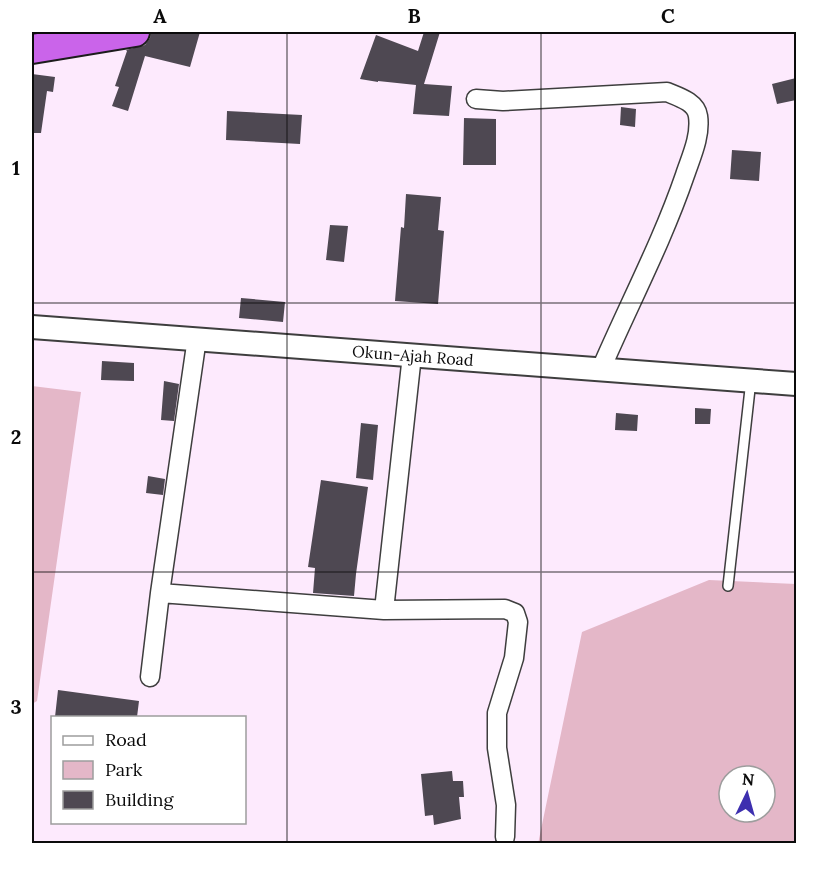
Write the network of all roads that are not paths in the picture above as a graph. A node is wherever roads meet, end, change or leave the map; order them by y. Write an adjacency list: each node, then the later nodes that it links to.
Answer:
1 (135, 32): 2 (highway)
2 (32, 49)
3 (476, 99): 7 (street)
4 (32, 327): 5 (street, Okun-Ajah Road)
5 (197, 338): 6 (street, Okun-Ajah Road); 11 (street)
6 (412, 355): 7 (street, Okun-Ajah Road); 12 (street)
7 (601, 369): 8 (street, Okun-Ajah Road)
8 (751, 380): 9 (street, Okun-Ajah Road); 10 (lane)
9 (796, 384)
10 (728, 586)
11 (160, 593): 12 (street); 13 (street)
12 (384, 610): 14 (street)
13 (150, 676)
14 (505, 837)

